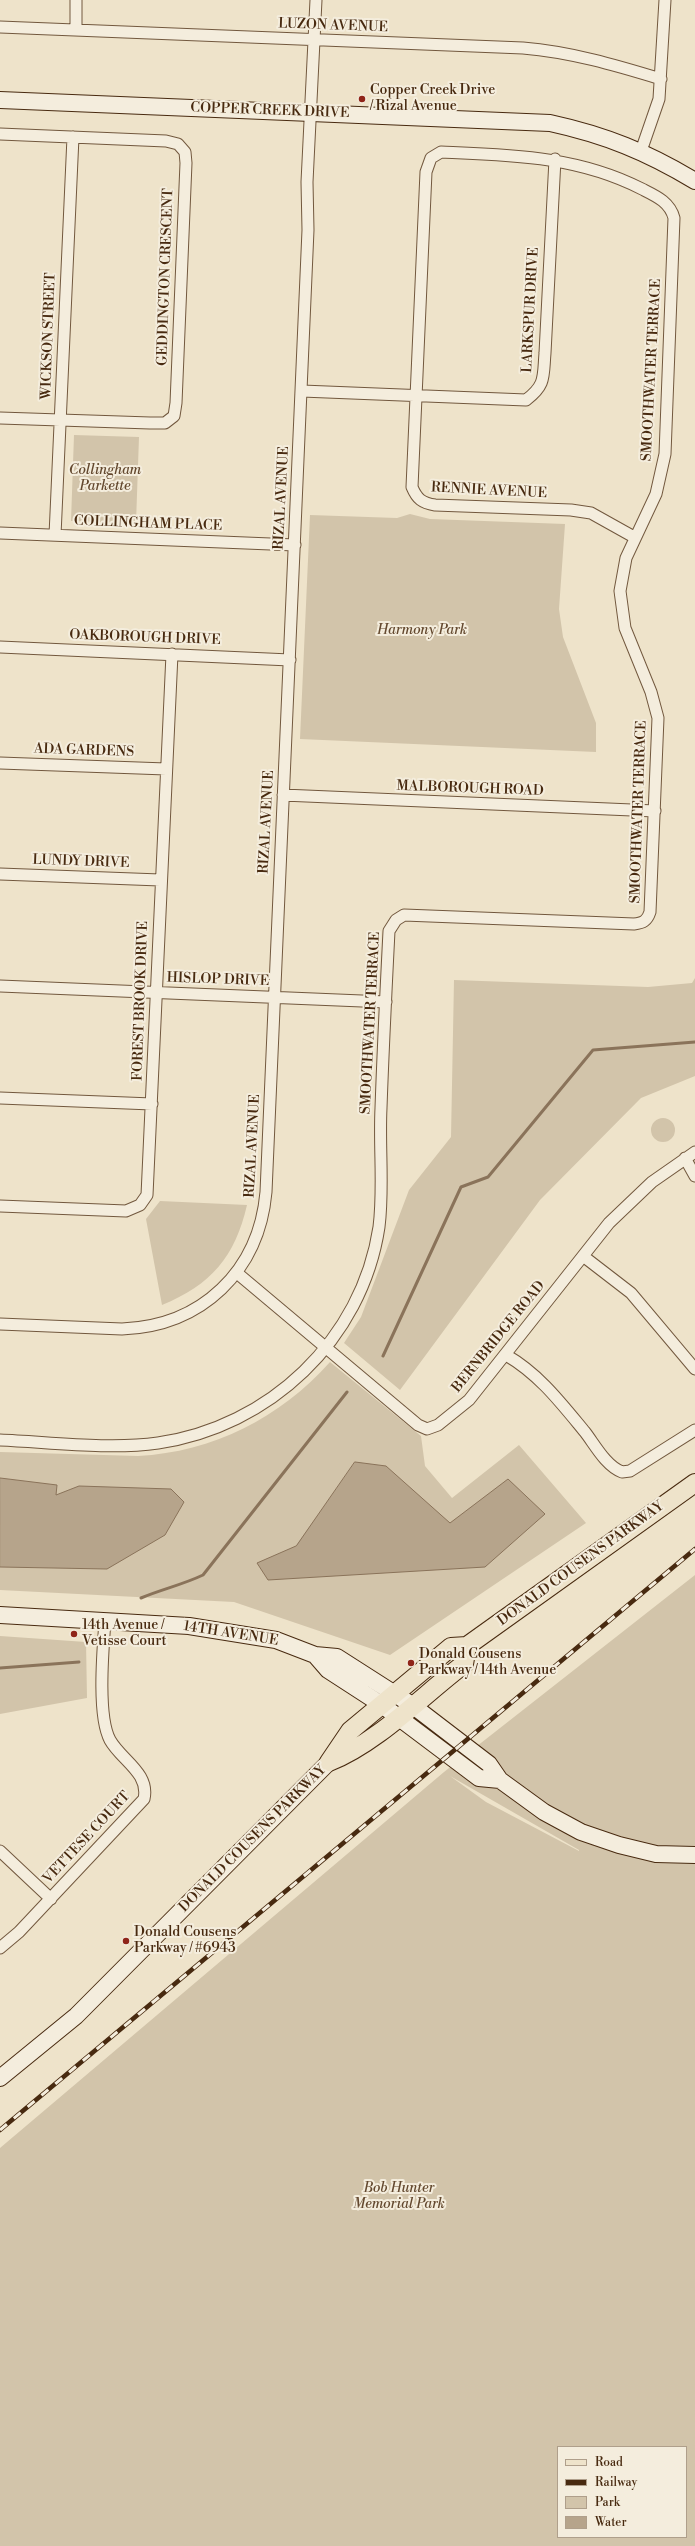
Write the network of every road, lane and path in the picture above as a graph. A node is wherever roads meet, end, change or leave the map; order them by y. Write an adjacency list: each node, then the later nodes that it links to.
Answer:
1 (76, 0): 5 (street)
2 (316, 0): 6 (street, RIZAL AVENUE)
3 (665, 0): 7 (street)
4 (0, 27): 5 (street, LUZON AVENUE)
5 (76, 30): 6 (street, LUZON AVENUE)
6 (315, 40): 7 (street, LUZON AVENUE); 9 (street, RIZAL AVENUE)
7 (661, 79): 12 (street)
8 (0, 100): 9 (street, COPPER CREEK DRIVE)
9 (310, 112): 12 (street, COPPER CREEK DRIVE); 15 (street, RIZAL AVENUE)
10 (0, 134): 11 (street, GEDDINGTON CRESCENT)
11 (73, 137): 18 (street, WICKSON STREET); 18 (street, GEDDINGTON CRESCENT)
12 (641, 151): 14 (street, COPPER CREEK DRIVE)
13 (555, 159): 16 (street, LARKSPUR DRIVE); 16 (street, SMOOTHWATER TERRACE); 21 (street, SMOOTHWATER TERRACE)
14 (695, 181)
15 (302, 391): 16 (street, LARKSPUR DRIVE); 22 (street, RIZAL AVENUE)
16 (416, 396): 21 (street, RENNIE AVENUE)
17 (0, 418): 18 (street, GEDDINGTON CRESCENT)
18 (60, 420): 20 (street, WICKSON STREET)
19 (0, 533): 20 (street, COLLINGHAM PLACE)
20 (55, 535): 22 (street, COLLINGHAM PLACE)
21 (634, 537): 29 (street, SMOOTHWATER TERRACE)
22 (295, 545): 25 (street, RIZAL AVENUE)
23 (0, 647): 24 (street, OAKBOROUGH DRIVE)
24 (172, 654): 25 (street, OAKBOROUGH DRIVE); 27 (street, FOREST BROOK DRIVE)
25 (290, 660): 28 (street, RIZAL AVENUE)
26 (0, 763): 27 (street, ADA GARDENS)
27 (166, 769): 31 (street, FOREST BROOK DRIVE)
28 (283, 795): 29 (street, MALBOROUGH ROAD); 34 (street, RIZAL AVENUE)
29 (655, 811): 35 (street, SMOOTHWATER TERRACE)
30 (0, 874): 31 (street, LUNDY DRIVE)
31 (160, 880): 33 (street, FOREST BROOK DRIVE)
32 (0, 986): 33 (street, HISLOP DRIVE)
33 (156, 992): 34 (street, HISLOP DRIVE); 37 (street, FOREST BROOK DRIVE)
34 (274, 997): 35 (street, HISLOP DRIVE); 43 (street, RIZAL AVENUE)
35 (386, 1002): 45 (street, SMOOTHWATER TERRACE)
36 (0, 1098): 37 (street)
37 (152, 1104): 41 (street, FOREST BROOK DRIVE)
38 (695, 1152): 39 (street, BERNBRIDGE ROAD)
39 (684, 1158): 40 (street); 42 (street, BERNBRIDGE ROAD)
40 (695, 1176)
41 (0, 1206)
42 (583, 1256): 46 (street, BERNBRIDGE ROAD); 47 (street)
43 (237, 1273): 44 (street, RIZAL AVENUE); 45 (street, BERNBRIDGE ROAD)
44 (0, 1324)
45 (325, 1348): 46 (street, BERNBRIDGE ROAD); 49 (street, SMOOTHWATER TERRACE)
46 (506, 1355): 48 (street)
47 (695, 1369)
48 (695, 1430)
49 (0, 1440)
50 (695, 1483): 53 (main road, DONALD COUSENS PARKWAY)
51 (0, 1615): 52 (street, 14TH AVENUE)
52 (105, 1621): 54 (street, 14TH AVENUE); 61 (street, VETTESE COURT)
53 (467, 1646): 54 (main road, DONALD COUSENS PARKWAY); 55 (main road, DONALD COUSENS PARKWAY)
54 (389, 1699): 55 (street, 14TH AVENUE); 56 (street, 14TH AVENUE); 57 (main road, DONALD COUSENS PARKWAY)
55 (412, 1705): 56 (main road, DONALD COUSENS PARKWAY); 58 (street, 14TH AVENUE)
56 (398, 1717): 57 (main road, DONALD COUSENS PARKWAY); 58 (street, 14TH AVENUE)
57 (328, 1762): 63 (street, DONALD COUSENS PARKWAY)
58 (500, 1780): 60 (street, 14TH AVENUE)
59 (0, 1850): 61 (street)
60 (695, 1855)
61 (51, 1899): 62 (street, VETTESE COURT)
62 (0, 1948)
63 (0, 2078)

